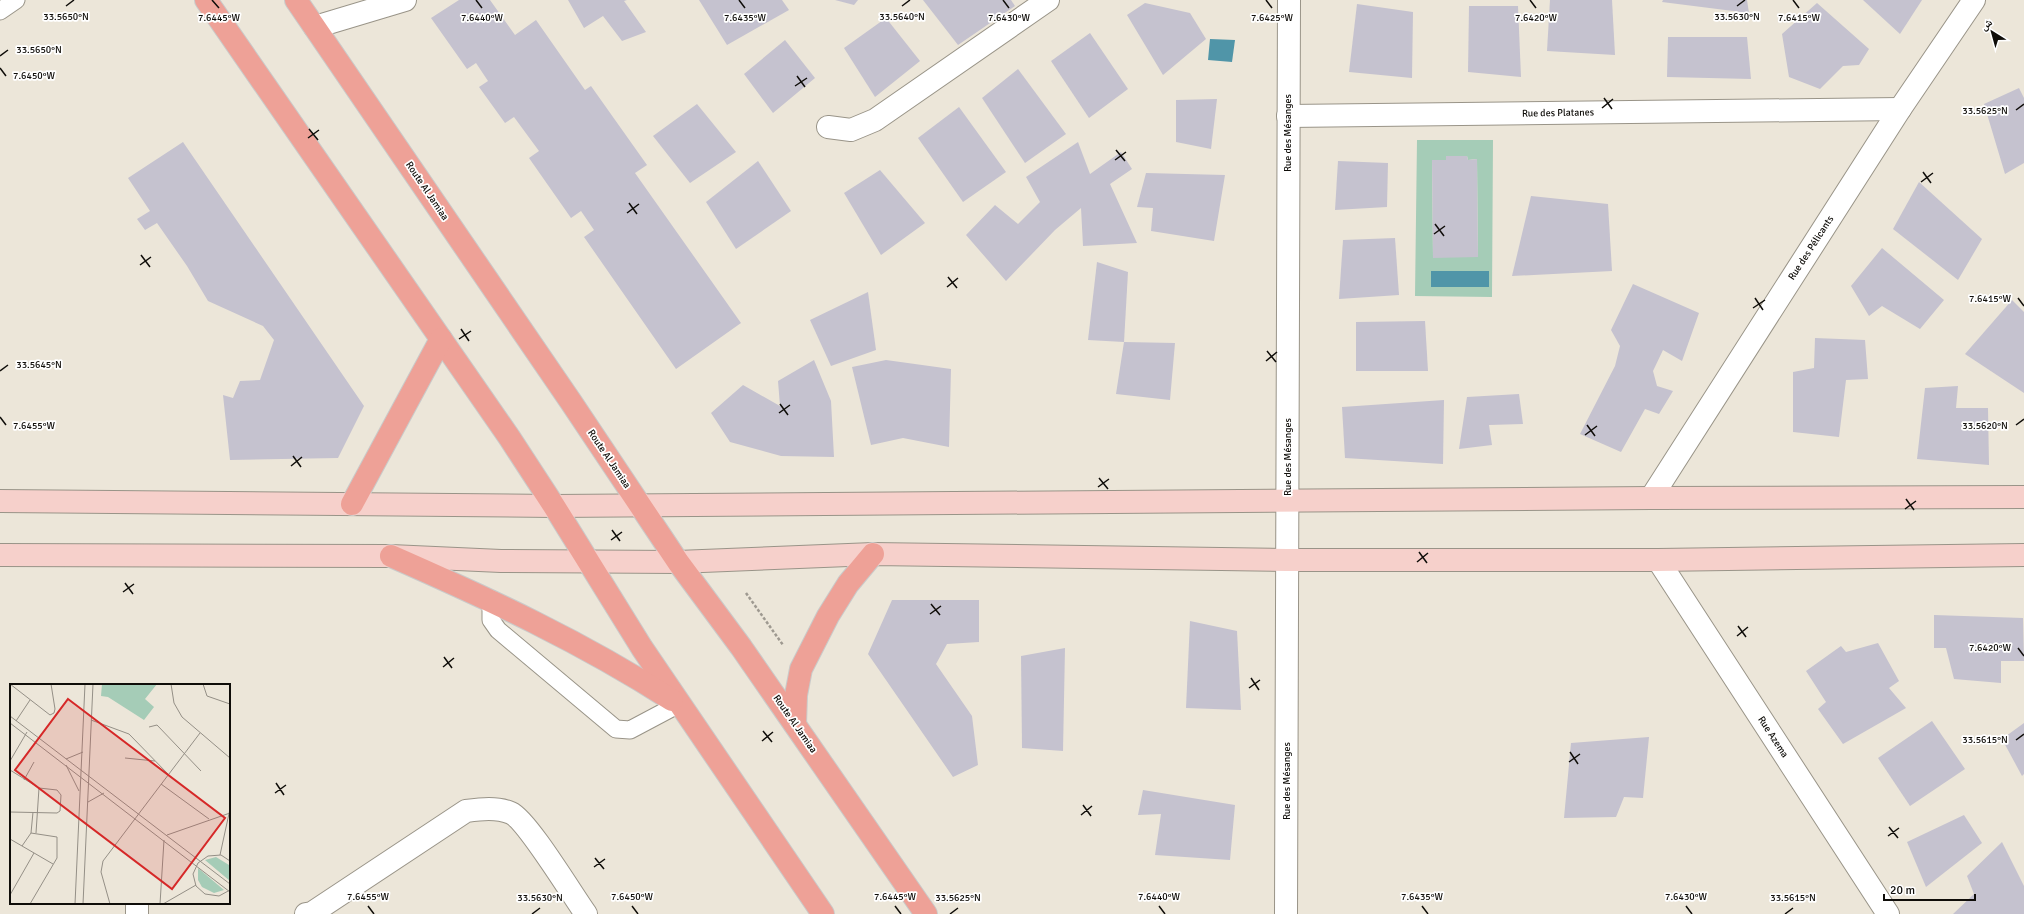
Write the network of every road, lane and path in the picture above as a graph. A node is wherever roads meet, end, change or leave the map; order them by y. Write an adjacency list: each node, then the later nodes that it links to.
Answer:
1 (16, 0): 8 (lane)
2 (206, 0): 13 (main road)
3 (296, 0): 9 (main road, Route Al Jamiaa)
4 (405, 0): 9 (street)
5 (1048, 0): 12 (street)
6 (1289, 0): 11 (street, Rue des Mésanges)
7 (1974, 0): 10 (street, Rue des Pélicants)
8 (0, 11)
9 (315, 26): 20 (main road, Route Al Jamiaa)
10 (1900, 109): 11 (street, Rue des Platanes); 15 (street, Rue des Pélicants)
11 (1288, 116): 17 (street, Rue des Mésanges)
12 (828, 127)
13 (441, 339): 18 (main road); 19 (main road)
14 (2024, 497): 15 (street)
15 (1652, 498): 17 (street)
16 (0, 500): 18 (street)
17 (1288, 500): 20 (street); 25 (street, Rue des Mésanges)
18 (352, 504): 19 (street)
19 (554, 506): 20 (street); 27 (main road)
20 (641, 506): 28 (main road, Route Al Jamiaa)
21 (873, 554): 25 (street); 28 (street); 31 (main road)
22 (0, 555): 24 (street)
23 (2024, 555): 26 (street)
24 (391, 556): 27 (street); 30 (main road)
25 (1287, 560): 26 (street); 38 (street, Rue des Mésanges)
26 (1658, 560): 39 (street, Rue Azema)
27 (587, 562): 28 (street); 32 (main road)
28 (678, 562): 33 (main road, Route Al Jamiaa)
29 (746, 593): 31 (path)
30 (491, 599): 32 (main road); 32 (lane)
31 (801, 669): 33 (main road)
32 (679, 704): 36 (main road)
33 (795, 724): 37 (main road, Route Al Jamiaa)
34 (310, 914): 35 (street)
35 (586, 914)
36 (823, 914)
37 (926, 914)
38 (1286, 914)
39 (1888, 914)

